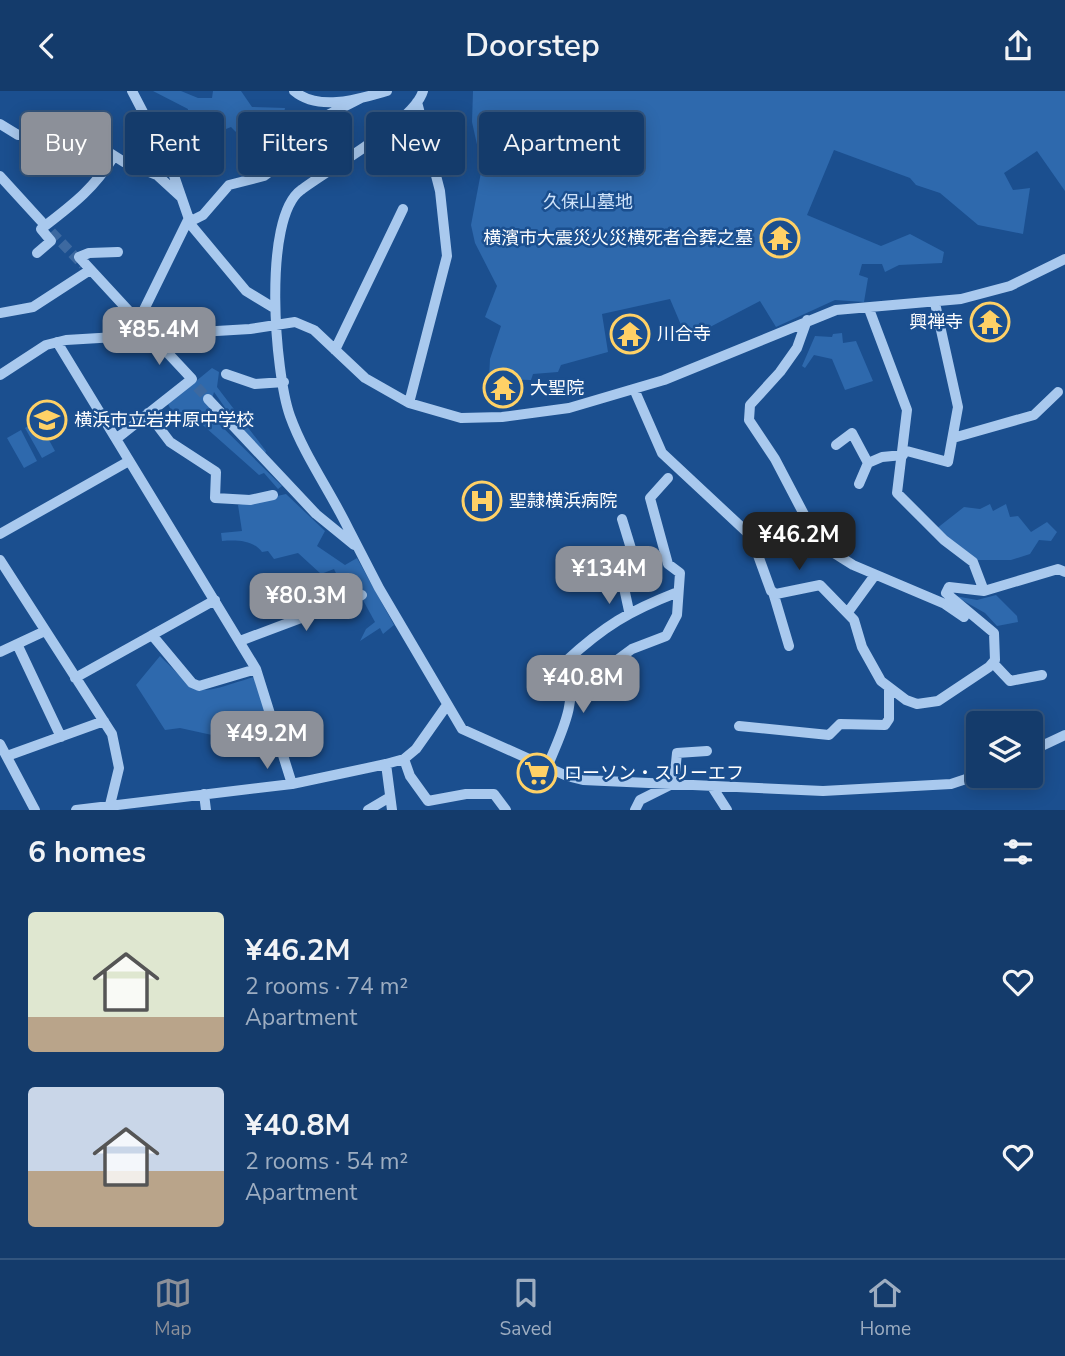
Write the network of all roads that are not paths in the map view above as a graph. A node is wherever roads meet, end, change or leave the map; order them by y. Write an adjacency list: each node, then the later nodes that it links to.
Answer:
1 (132, 91): 10 (street)
2 (294, 91): 5 (street)
3 (387, 91): 5 (street)
4 (423, 91): 6 (street)
5 (361, 98): 13 (street)
6 (417, 103): 19 (street); 35 (street)
7 (0, 124): 8 (street)
8 (114, 156): 10 (street); 15 (street)
9 (0, 176): 12 (street)
10 (181, 197): 13 (street)
11 (403, 209): 28 (street)
12 (41, 221)
13 (189, 221): 19 (street); 23 (street)
14 (118, 252): 17 (street)
15 (37, 253)
16 (1065, 259): 18 (street)
17 (90, 270): 21 (street); 23 (street)
18 (935, 303): 20 (street); 37 (street)
19 (274, 308): 24 (street)
20 (869, 309): 22 (street); 40 (street)
21 (0, 313)
22 (807, 320): 32 (street); 51 (street)
23 (138, 321): 25 (street)
24 (276, 324): 26 (street); 28 (street); 31 (street)
25 (136, 334): 26 (street); 27 (street)
26 (150, 334): 36 (street)
27 (57, 342): 29 (street); 38 (street)
28 (335, 350): 35 (street)
29 (0, 375)
30 (226, 375): 31 (street)
31 (284, 382): 48 (street)
32 (634, 389): 35 (street); 54 (street)
33 (1058, 392): 37 (street)
34 (208, 399): 48 (street)
35 (409, 403)
36 (148, 413): 38 (street); 45 (street)
37 (953, 438): 40 (street)
38 (116, 439): 41 (street)
39 (836, 445): 42 (street)
40 (903, 453): 42 (street); 52 (street)
41 (129, 461): 47 (street); 56 (street)
42 (868, 463): 44 (street)
43 (668, 478): 53 (street)
44 (859, 484)
45 (273, 495)
46 (622, 519): 57 (street)
47 (0, 534)
48 (357, 548): 72 (street)
49 (1, 565): 60 (street)
50 (1065, 572): 52 (street)
51 (875, 575): 58 (street); 59 (street)
52 (984, 591): 66 (street)
53 (678, 592): 57 (street); 71 (street)
54 (773, 592): 58 (street); 64 (street)
55 (362, 595): 62 (street)
56 (215, 600): 61 (street); 62 (street)
57 (629, 611): 71 (street)
58 (848, 612): 70 (street)
59 (964, 617)
60 (45, 631): 63 (street); 69 (street)
61 (152, 635): 67 (street); 69 (street)
62 (240, 641): 67 (street)
63 (17, 644): 65 (street); 76 (street)
64 (789, 646)
65 (0, 652)
66 (993, 663): 68 (street); 70 (street)
67 (256, 669): 86 (street)
68 (1042, 675)
69 (75, 678): 73 (street)
70 (889, 689): 74 (street)
71 (570, 694): 83 (street)
72 (447, 705): 81 (street); 83 (street)
73 (104, 721): 76 (street); 90 (street)
74 (739, 726)
75 (1065, 734): 78 (street)
76 (61, 737): 80 (street)
77 (0, 744): 80 (street)
78 (1043, 745)
79 (707, 751): 85 (street)
80 (7, 756): 91 (street)
81 (404, 759): 82 (street); 96 (street)
82 (386, 764): 86 (street); 89 (street)
83 (547, 767): 85 (street)
84 (966, 779): 87 (street)
85 (674, 783): 87 (street); 97 (street)
86 (292, 784): 88 (street)
87 (711, 785): 98 (street)
88 (204, 794): 90 (street); 93 (street)
89 (390, 797): 94 (street); 95 (street)
90 (109, 808): 92 (street)
91 (35, 810)
92 (76, 810)
93 (206, 810)
94 (368, 810)
95 (392, 810)
96 (506, 810)
97 (635, 810)
98 (727, 810)

